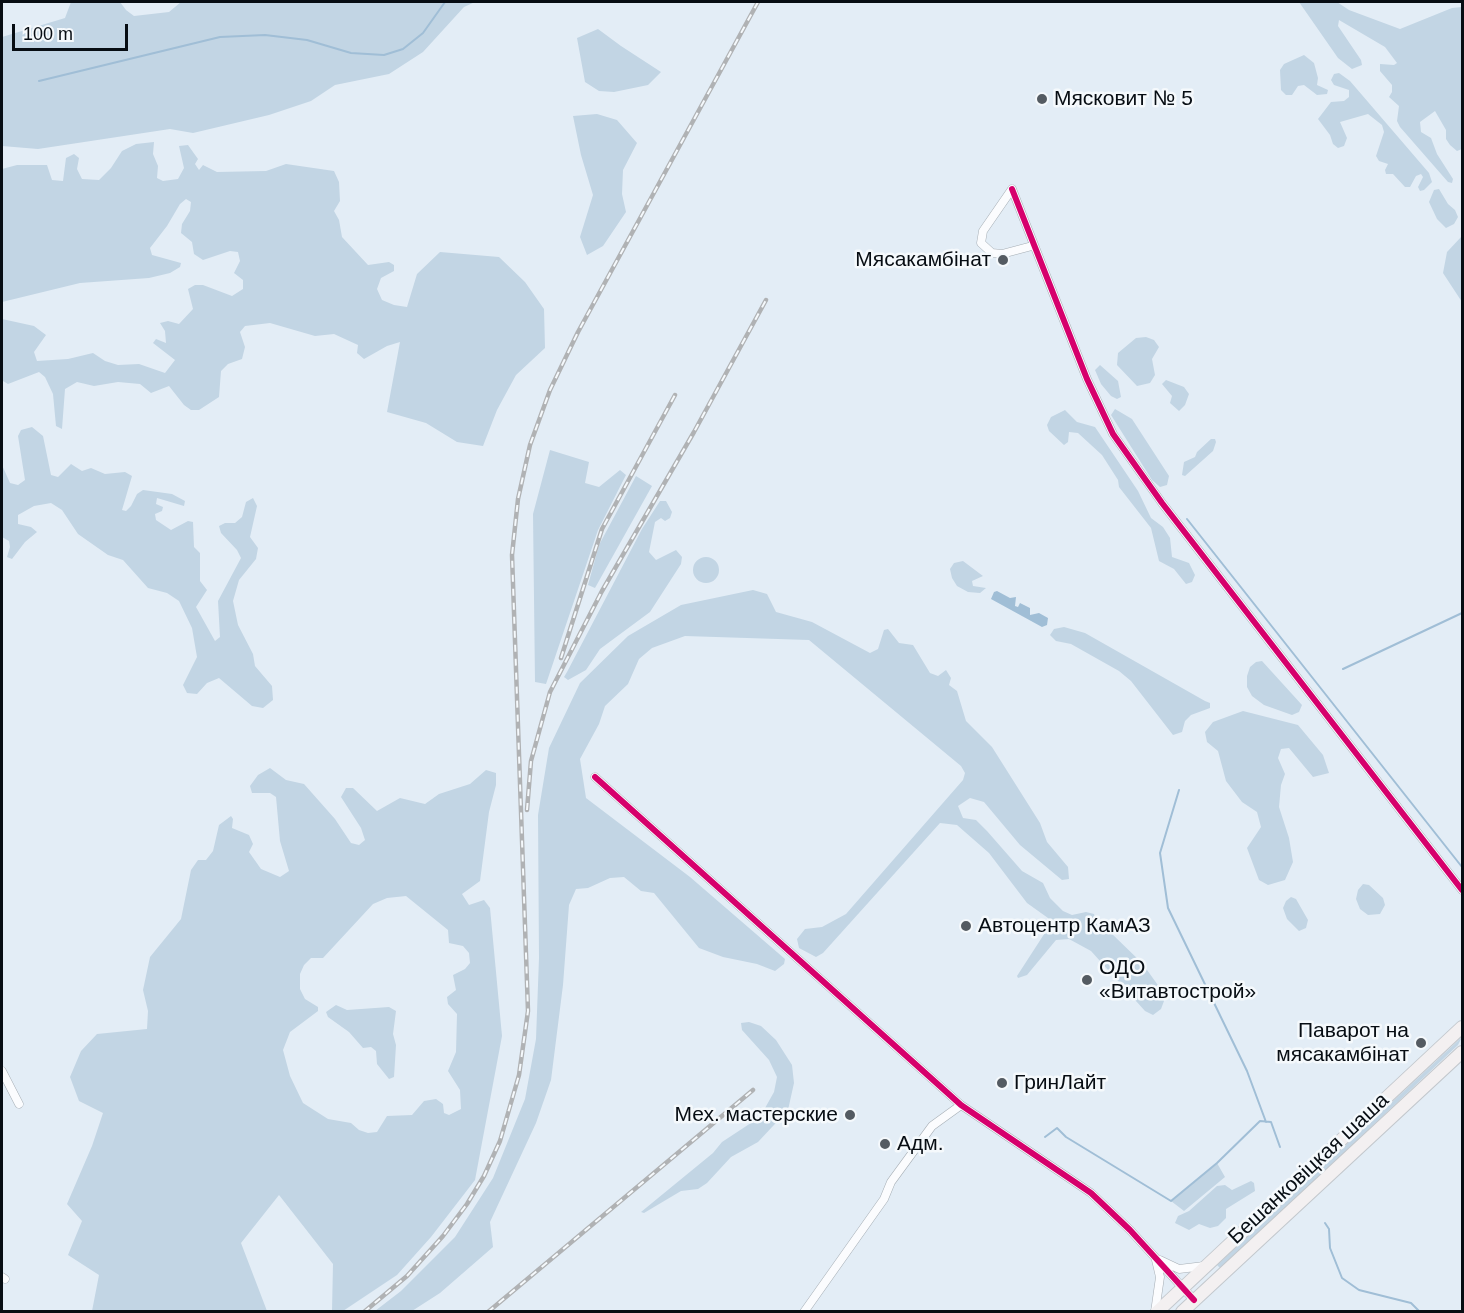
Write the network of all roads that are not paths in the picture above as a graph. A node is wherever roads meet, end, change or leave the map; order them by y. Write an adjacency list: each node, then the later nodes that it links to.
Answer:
1 (1032, 246): 1 (street); 3 (street)
2 (595, 777): 8 (street)
3 (1462, 890)
4 (1462, 1027): 10 (main road, Бешанковіцкая шаша)
5 (1462, 1052): 12 (main road, Бешанковіцкая шаша)
6 (2, 1071): 7 (street)
7 (19, 1104)
8 (961, 1105): 9 (street); 13 (street)
9 (1156, 1259): 10 (street); 11 (street); 14 (street)
10 (1204, 1266): 11 (main road, Бешанковіцкая шаша)
11 (1182, 1287): 12 (street); 14 (main road, Бешанковіцкая шаша)
12 (1194, 1300): 15 (main road, Бешанковіцкая шаша)
13 (804, 1311)
14 (1156, 1311)
15 (1182, 1311)

